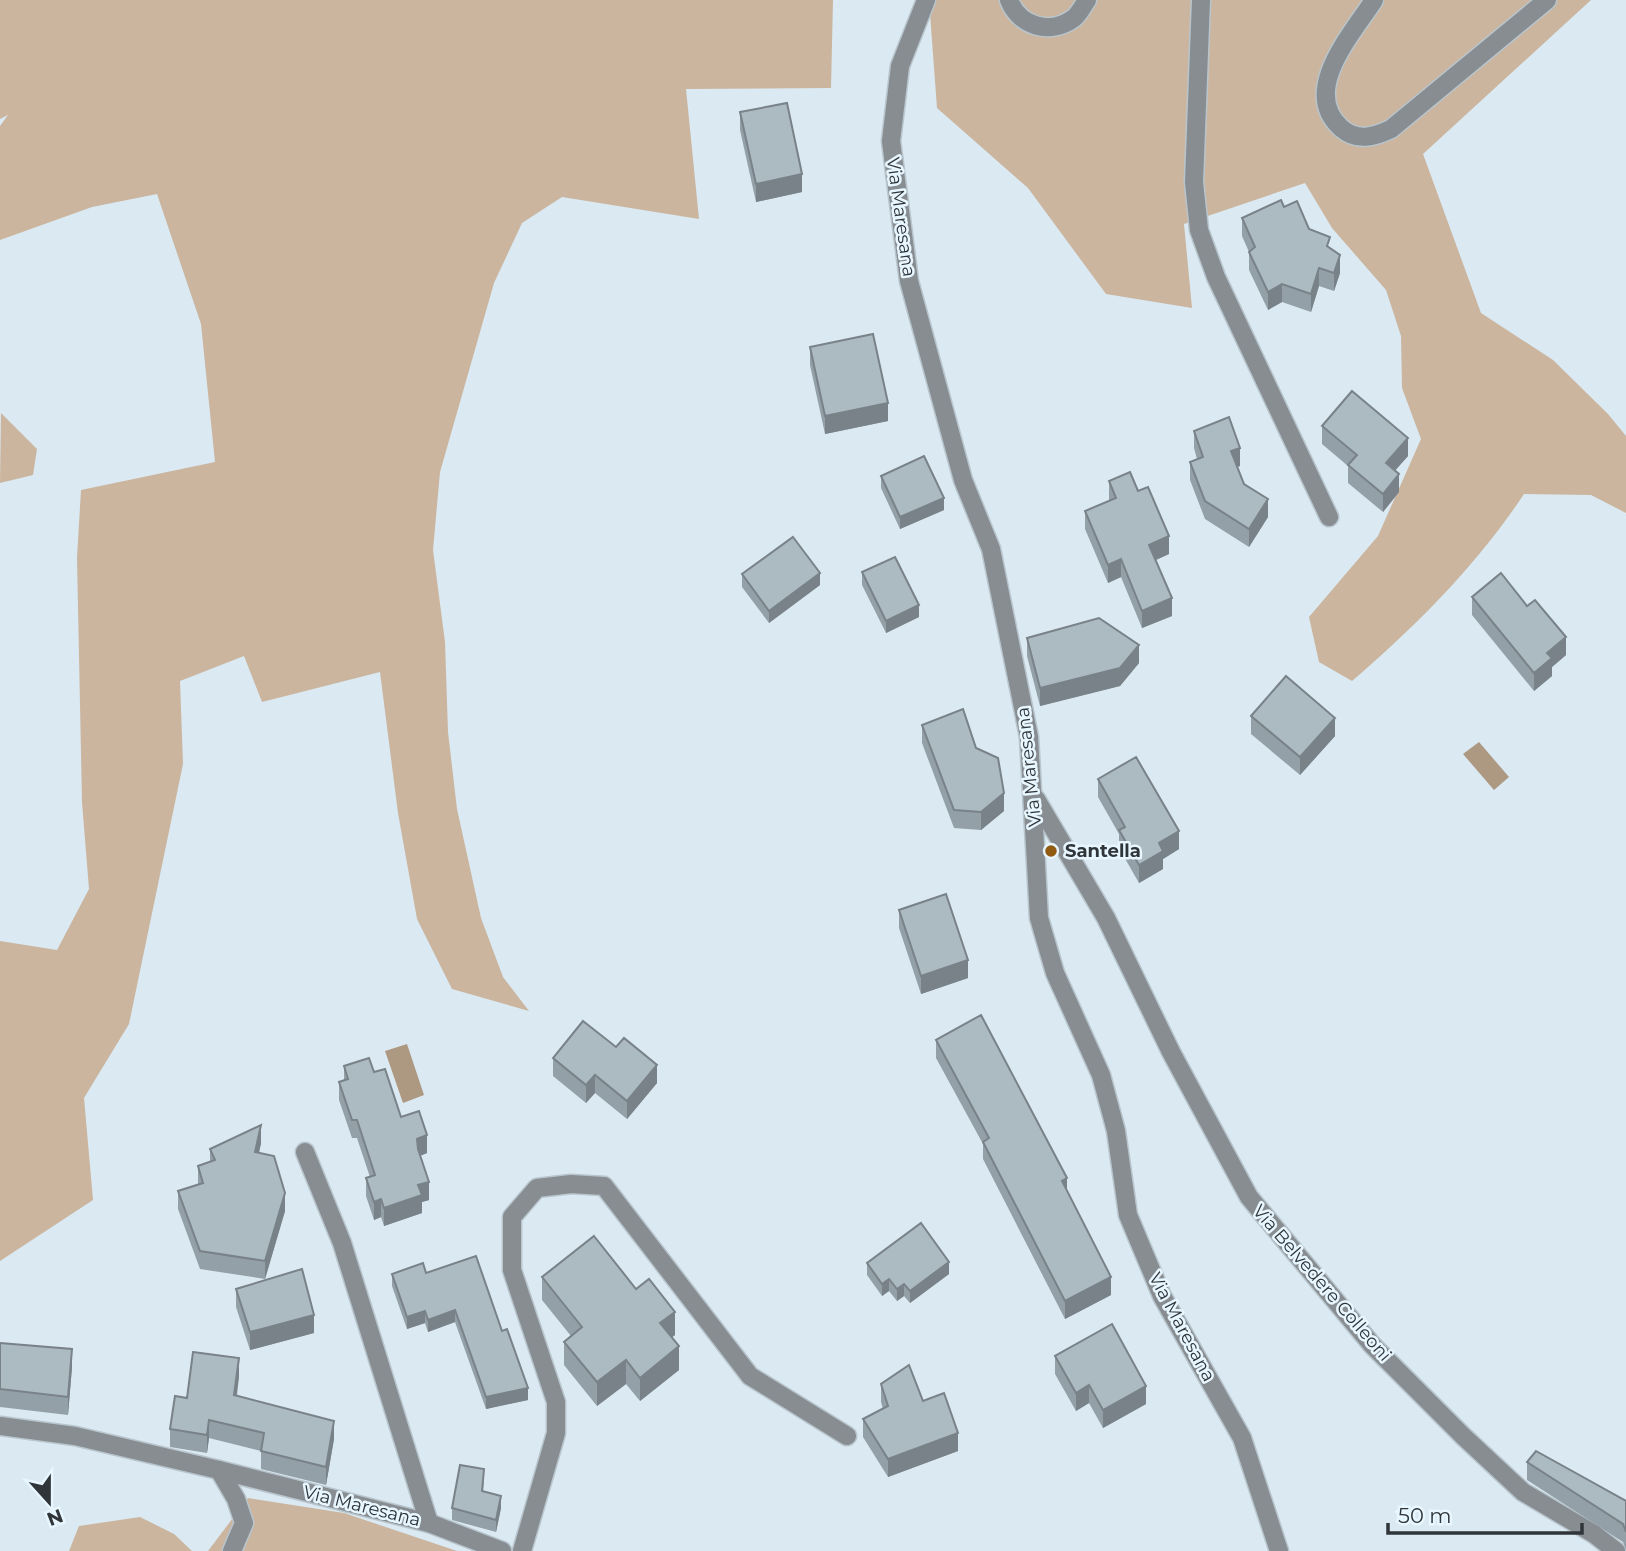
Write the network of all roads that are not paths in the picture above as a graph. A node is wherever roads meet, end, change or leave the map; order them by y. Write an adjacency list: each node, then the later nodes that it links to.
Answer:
1 (926, 0): 8 (street, Via Maresana)
2 (1009, 0): 3 (street)
3 (1087, 0)
4 (1201, 0): 7 (street)
5 (1374, 0): 6 (street)
6 (1547, 0)
7 (1329, 517)
8 (1034, 796): 17 (street, Via Maresana); 18 (street, Via Belvedere Colleoni)
9 (305, 1152): 13 (street)
10 (0, 1426): 12 (street, Via Maresana)
11 (847, 1436): 16 (street)
12 (219, 1470): 13 (street, Via Maresana); 14 (street)
13 (429, 1523): 15 (street, Via Maresana)
14 (232, 1551)
15 (502, 1551)
16 (522, 1551)
17 (1279, 1551)
18 (1616, 1551)

